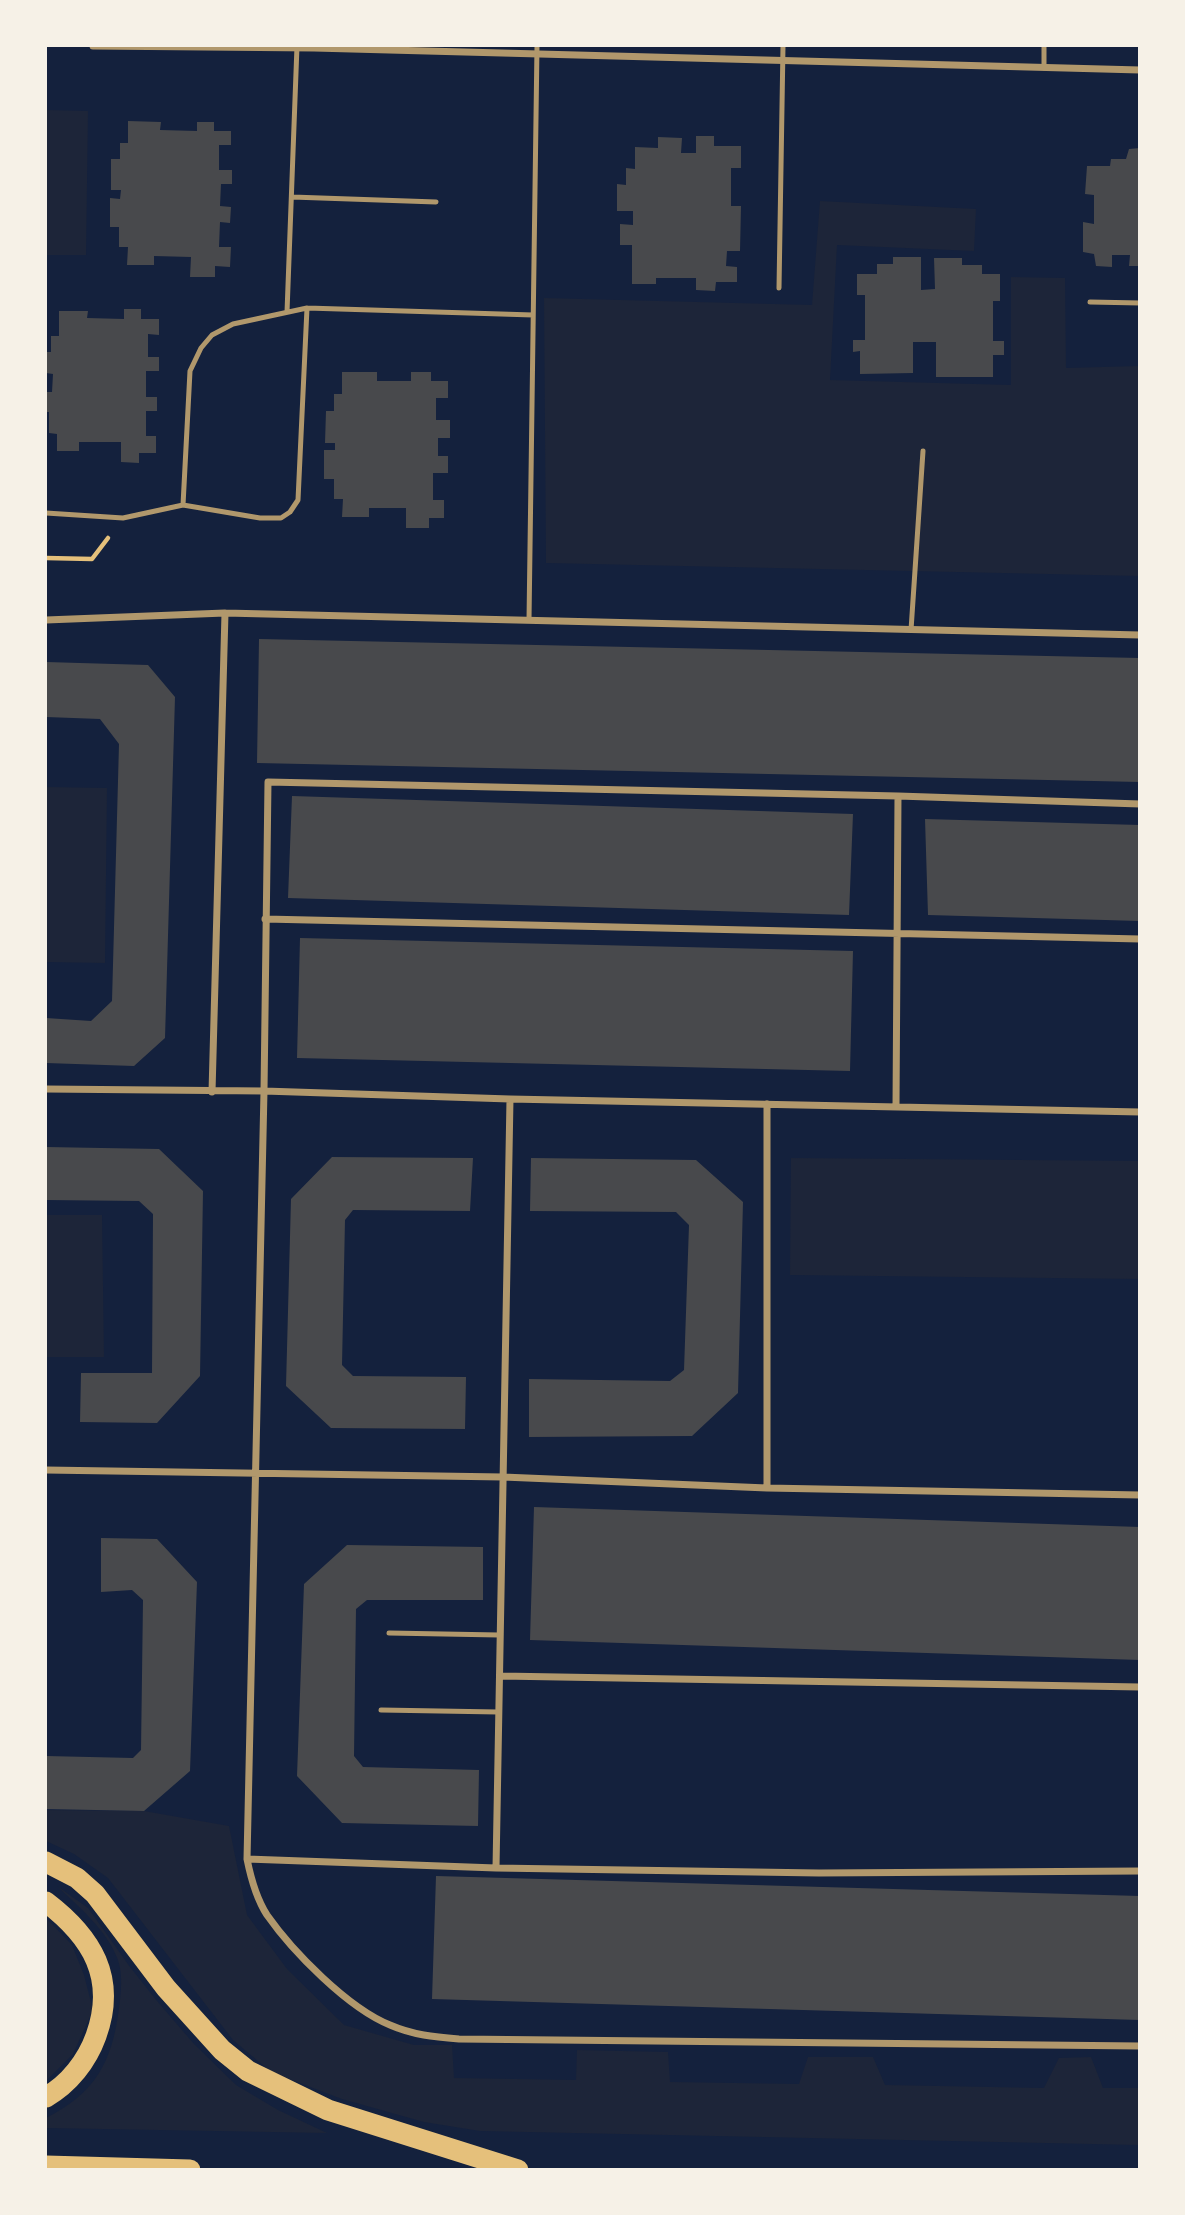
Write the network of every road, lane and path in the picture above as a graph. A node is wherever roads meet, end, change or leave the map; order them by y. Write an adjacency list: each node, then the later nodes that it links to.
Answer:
1 (93, 46): 5 (street)
2 (537, 46): 6 (lane)
3 (783, 46): 7 (lane)
4 (1044, 46): 8 (lane)
5 (297, 47): 6 (street); 10 (lane)
6 (537, 55): 7 (street); 17 (lane)
7 (783, 59): 8 (street); 12 (lane)
8 (1044, 68): 9 (street)
9 (1139, 70)
10 (292, 197): 11 (lane); 16 (lane)
11 (436, 202)
12 (779, 288)
13 (1090, 302): 14 (lane)
14 (1139, 303)
15 (307, 308): 16 (lane); 17 (lane); 19 (lane)
16 (288, 312): 19 (lane)
17 (533, 315): 25 (lane)
18 (923, 451): 26 (lane)
19 (183, 505): 20 (lane)
20 (46, 513)
21 (46, 558): 22 (path)
22 (92, 559)
23 (225, 613): 24 (street); 25 (street); 35 (street)
24 (46, 620)
25 (529, 620): 26 (street)
26 (911, 630): 27 (street)
27 (1139, 635)
28 (898, 796): 29 (street); 30 (street); 31 (street)
29 (1139, 804)
30 (265, 919): 31 (street); 34 (street)
31 (898, 933): 32 (street); 38 (street)
32 (1139, 939)
33 (46, 1089): 35 (street)
34 (264, 1091): 35 (street); 36 (street); 41 (street)
35 (212, 1092)
36 (510, 1099): 37 (street); 42 (street)
37 (767, 1104): 38 (street); 43 (street)
38 (896, 1107): 39 (street)
39 (1139, 1112)
40 (46, 1470): 41 (street)
41 (255, 1473): 42 (street); 51 (street)
42 (503, 1477): 43 (street); 46 (street)
43 (767, 1488): 44 (street)
44 (1139, 1495)
45 (389, 1633): 46 (lane)
46 (499, 1635): 47 (street)
47 (501, 1676): 48 (street); 50 (street)
48 (1139, 1687)
49 (381, 1710): 50 (lane)
50 (498, 1712): 53 (street)
51 (247, 1859): 53 (street); 56 (street)
52 (46, 1862): 60 (highway)
53 (496, 1868): 54 (street)
54 (1139, 1871)
55 (46, 1902): 57 (highway)
56 (1139, 2046)
57 (46, 2097)
58 (46, 2166): 59 (highway)
59 (190, 2169)
60 (518, 2169)

